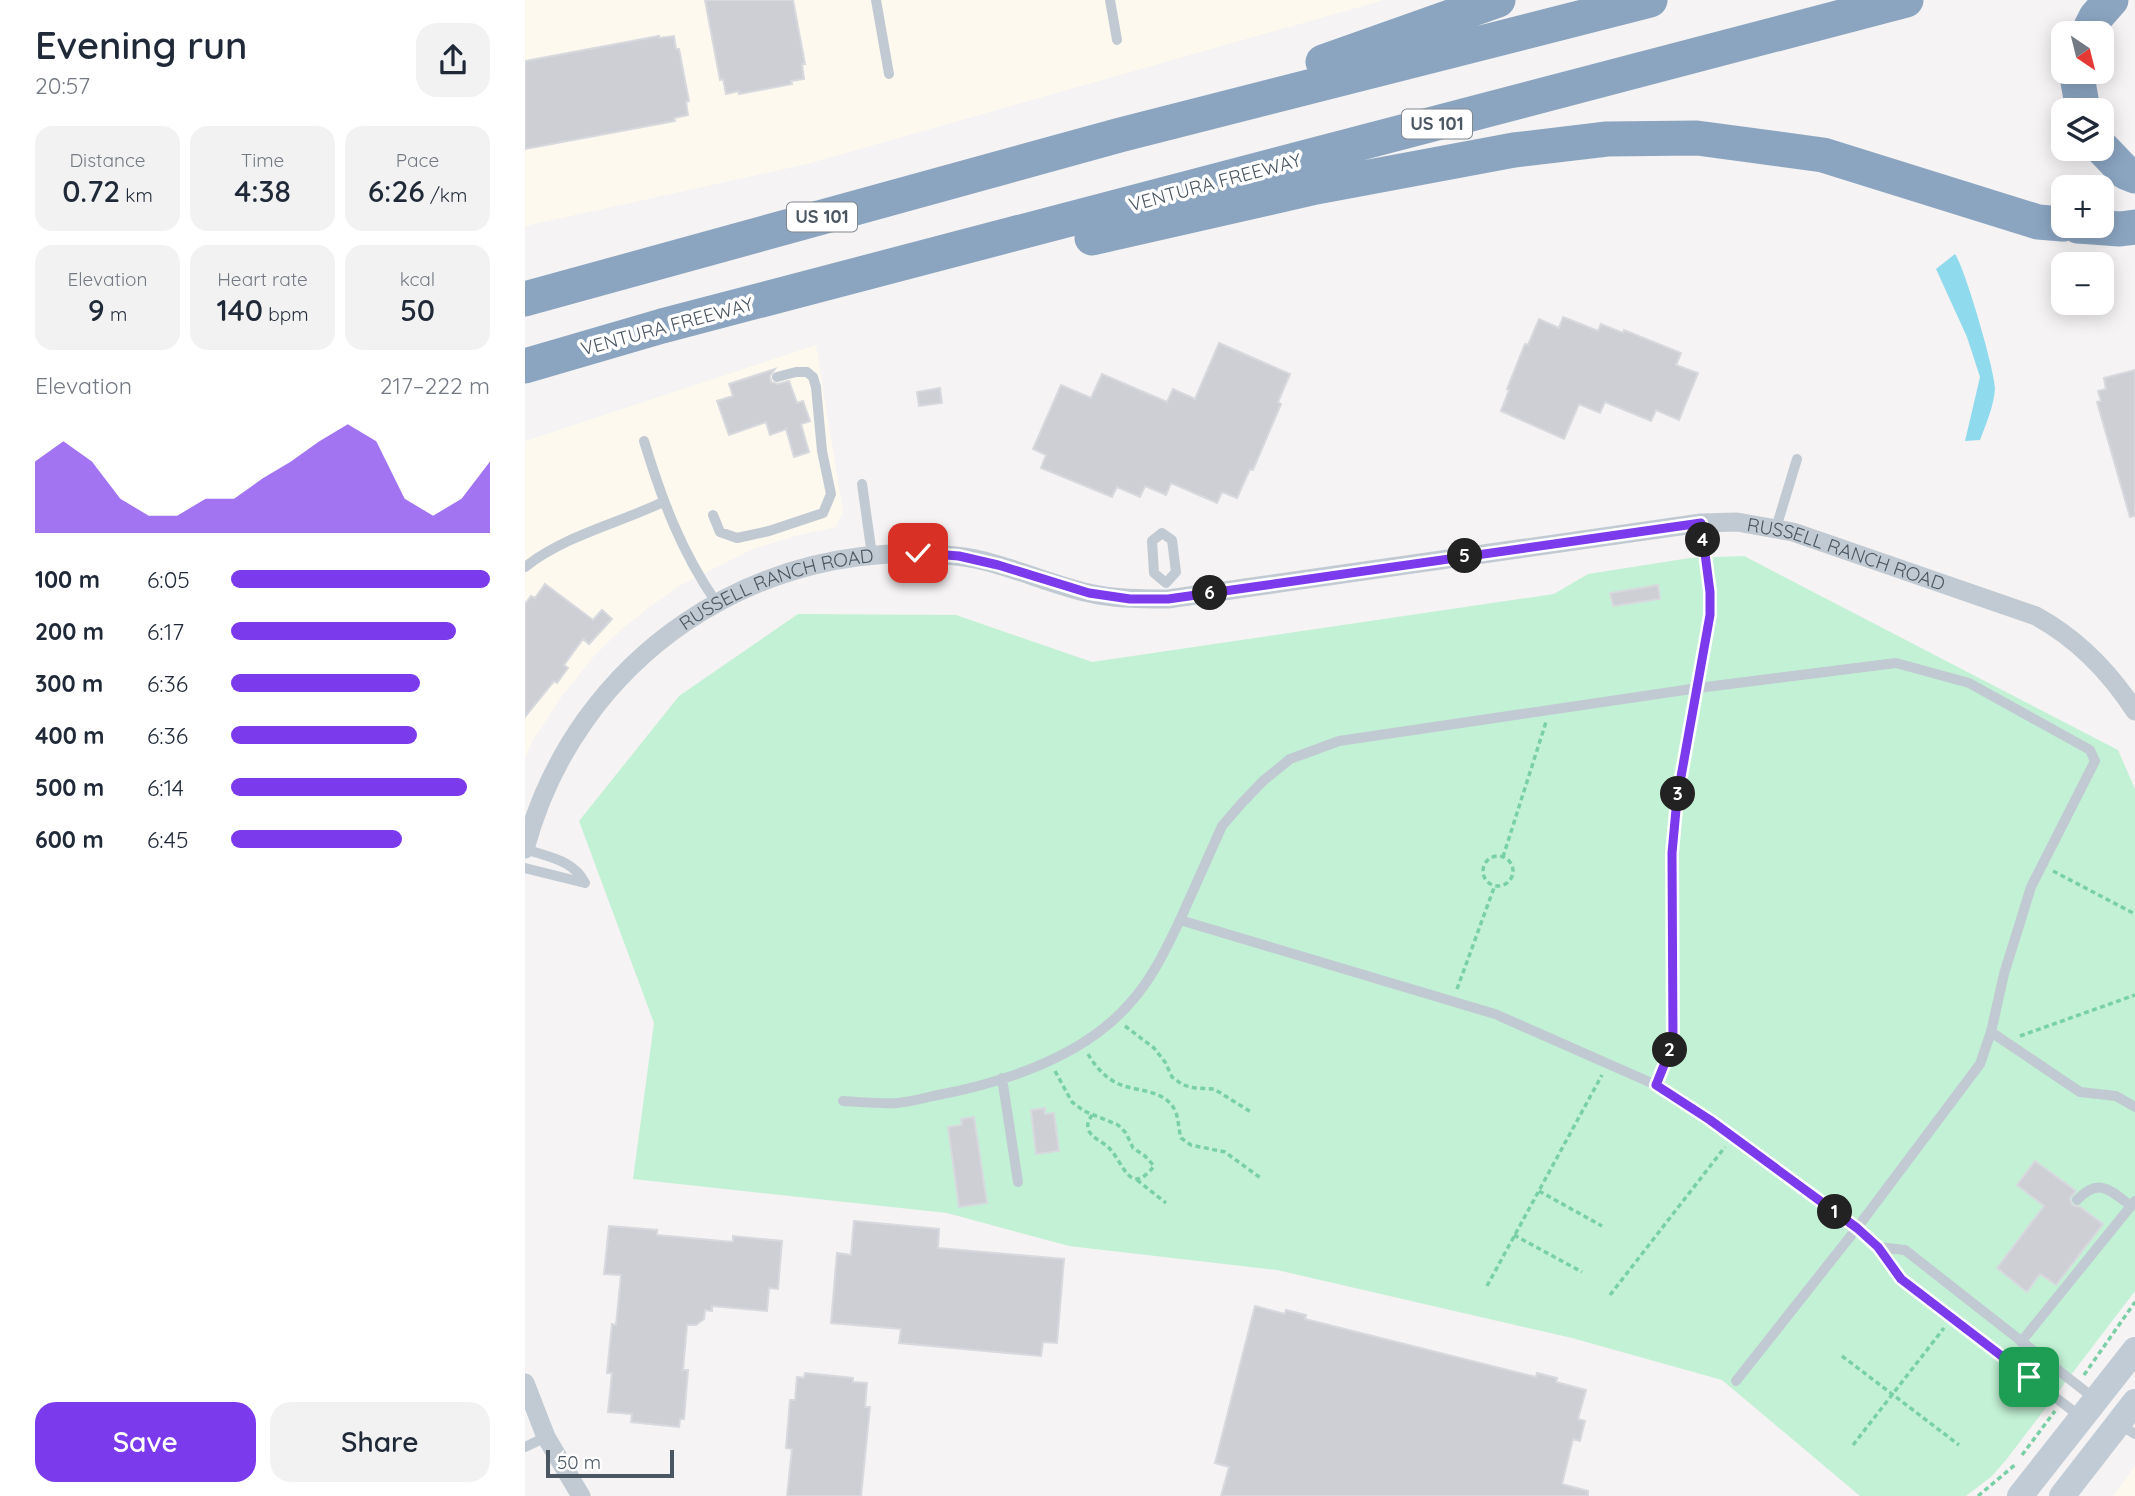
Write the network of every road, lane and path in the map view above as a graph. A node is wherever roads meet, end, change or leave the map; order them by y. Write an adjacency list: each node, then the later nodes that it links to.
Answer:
1 (876, 0): 9 (lane)
2 (1111, 0): 8 (lane)
3 (1498, 0): 10 (highway)
4 (1650, 0): 10 (highway, US 101)
5 (1906, 0): 16 (highway, VENTURA FREEWAY / US 101)
6 (2111, 0): 7 (highway)
7 (2094, 21)
8 (1117, 40)
9 (889, 74)
10 (1120, 135): 17 (highway, US 101)
11 (2114, 161): 12 (highway)
12 (2135, 176)
13 (2051, 224): 16 (highway)
14 (2135, 227): 15 (highway)
15 (2114, 229)
16 (968, 247): 18 (highway, VENTURA FREEWAY / US 101)
17 (525, 299)
18 (525, 366)
19 (777, 377): 24 (lane)
20 (644, 442): 23 (lane)
21 (1797, 459): 26 (lane)
22 (862, 484): 27 (lane)
23 (663, 502): 28 (lane); 30 (lane)
24 (713, 515)
25 (1701, 523): 26 (street, RUSSELL RANCH ROAD); 29 (street, RUSSELL RANCH ROAD); 31 (lane)
26 (1776, 528): 33 (street, RUSSELL RANCH ROAD)
27 (872, 555): 29 (street, RUSSELL RANCH ROAD); 30 (street, RUSSELL RANCH ROAD)
28 (525, 567)
29 (1167, 591): 29 (lane)
30 (716, 602): 34 (street, RUSSELL RANCH ROAD)
31 (1698, 688): 32 (lane); 36 (lane); 50 (lane)
32 (1550, 710): 35 (path); 40 (lane)
33 (2135, 712)
34 (525, 849): 37 (lane)
35 (1503, 856): 38 (path); 38 (path)
36 (2042, 865): 39 (path); 44 (lane)
37 (525, 868)
38 (1495, 885): 42 (path)
39 (2135, 914)
40 (1180, 920): 42 (lane); 43 (lane)
41 (2135, 995): 45 (path)
42 (1453, 1002): 48 (lane)
43 (1116, 1017): 46 (lane); 53 (path)
44 (1991, 1032): 45 (lane); 64 (lane)
45 (2005, 1041): 52 (lane)
46 (1082, 1042): 47 (lane); 57 (path)
47 (1050, 1060): 49 (lane); 54 (path)
48 (1608, 1064): 50 (lane); 59 (path)
49 (1002, 1078): 51 (lane); 58 (lane)
50 (1656, 1085): 55 (lane)
51 (843, 1101)
52 (2135, 1108)
53 (1251, 1112)
54 (1092, 1115): 56 (path); 56 (path)
55 (1733, 1137): 64 (lane); 69 (path)
56 (1135, 1179): 61 (path)
57 (1262, 1179)
58 (1018, 1182)
59 (1539, 1191): 63 (path); 65 (path)
60 (2077, 1200): 62 (lane)
61 (1166, 1203)
62 (2133, 1203): 72 (lane)
63 (1602, 1226)
64 (1857, 1228): 66 (lane); 76 (lane)
65 (1514, 1235): 67 (path); 68 (path)
66 (1878, 1247): 71 (lane); 72 (lane)
67 (1582, 1272)
68 (1487, 1286)
69 (1611, 1295)
70 (2135, 1302): 75 (path)
71 (1952, 1318): 78 (path); 80 (lane)
72 (2021, 1342): 80 (lane)
73 (2135, 1350): 80 (main road)
74 (1842, 1356): 78 (path)
75 (2091, 1365)
76 (1736, 1381)
77 (525, 1383): 83 (street)
78 (1893, 1394): 84 (path); 85 (path)
79 (2135, 1402): 82 (main road)
80 (2089, 1409): 89 (main road); 90 (main road)
81 (2049, 1418): 88 (path)
82 (2127, 1429): 91 (main road)
83 (546, 1437): 86 (lane); 87 (street)
84 (1853, 1445)
85 (1959, 1445)
86 (525, 1447)
87 (581, 1496)
88 (1977, 1496)
89 (2020, 1496)
90 (2044, 1496)
91 (2062, 1496)

